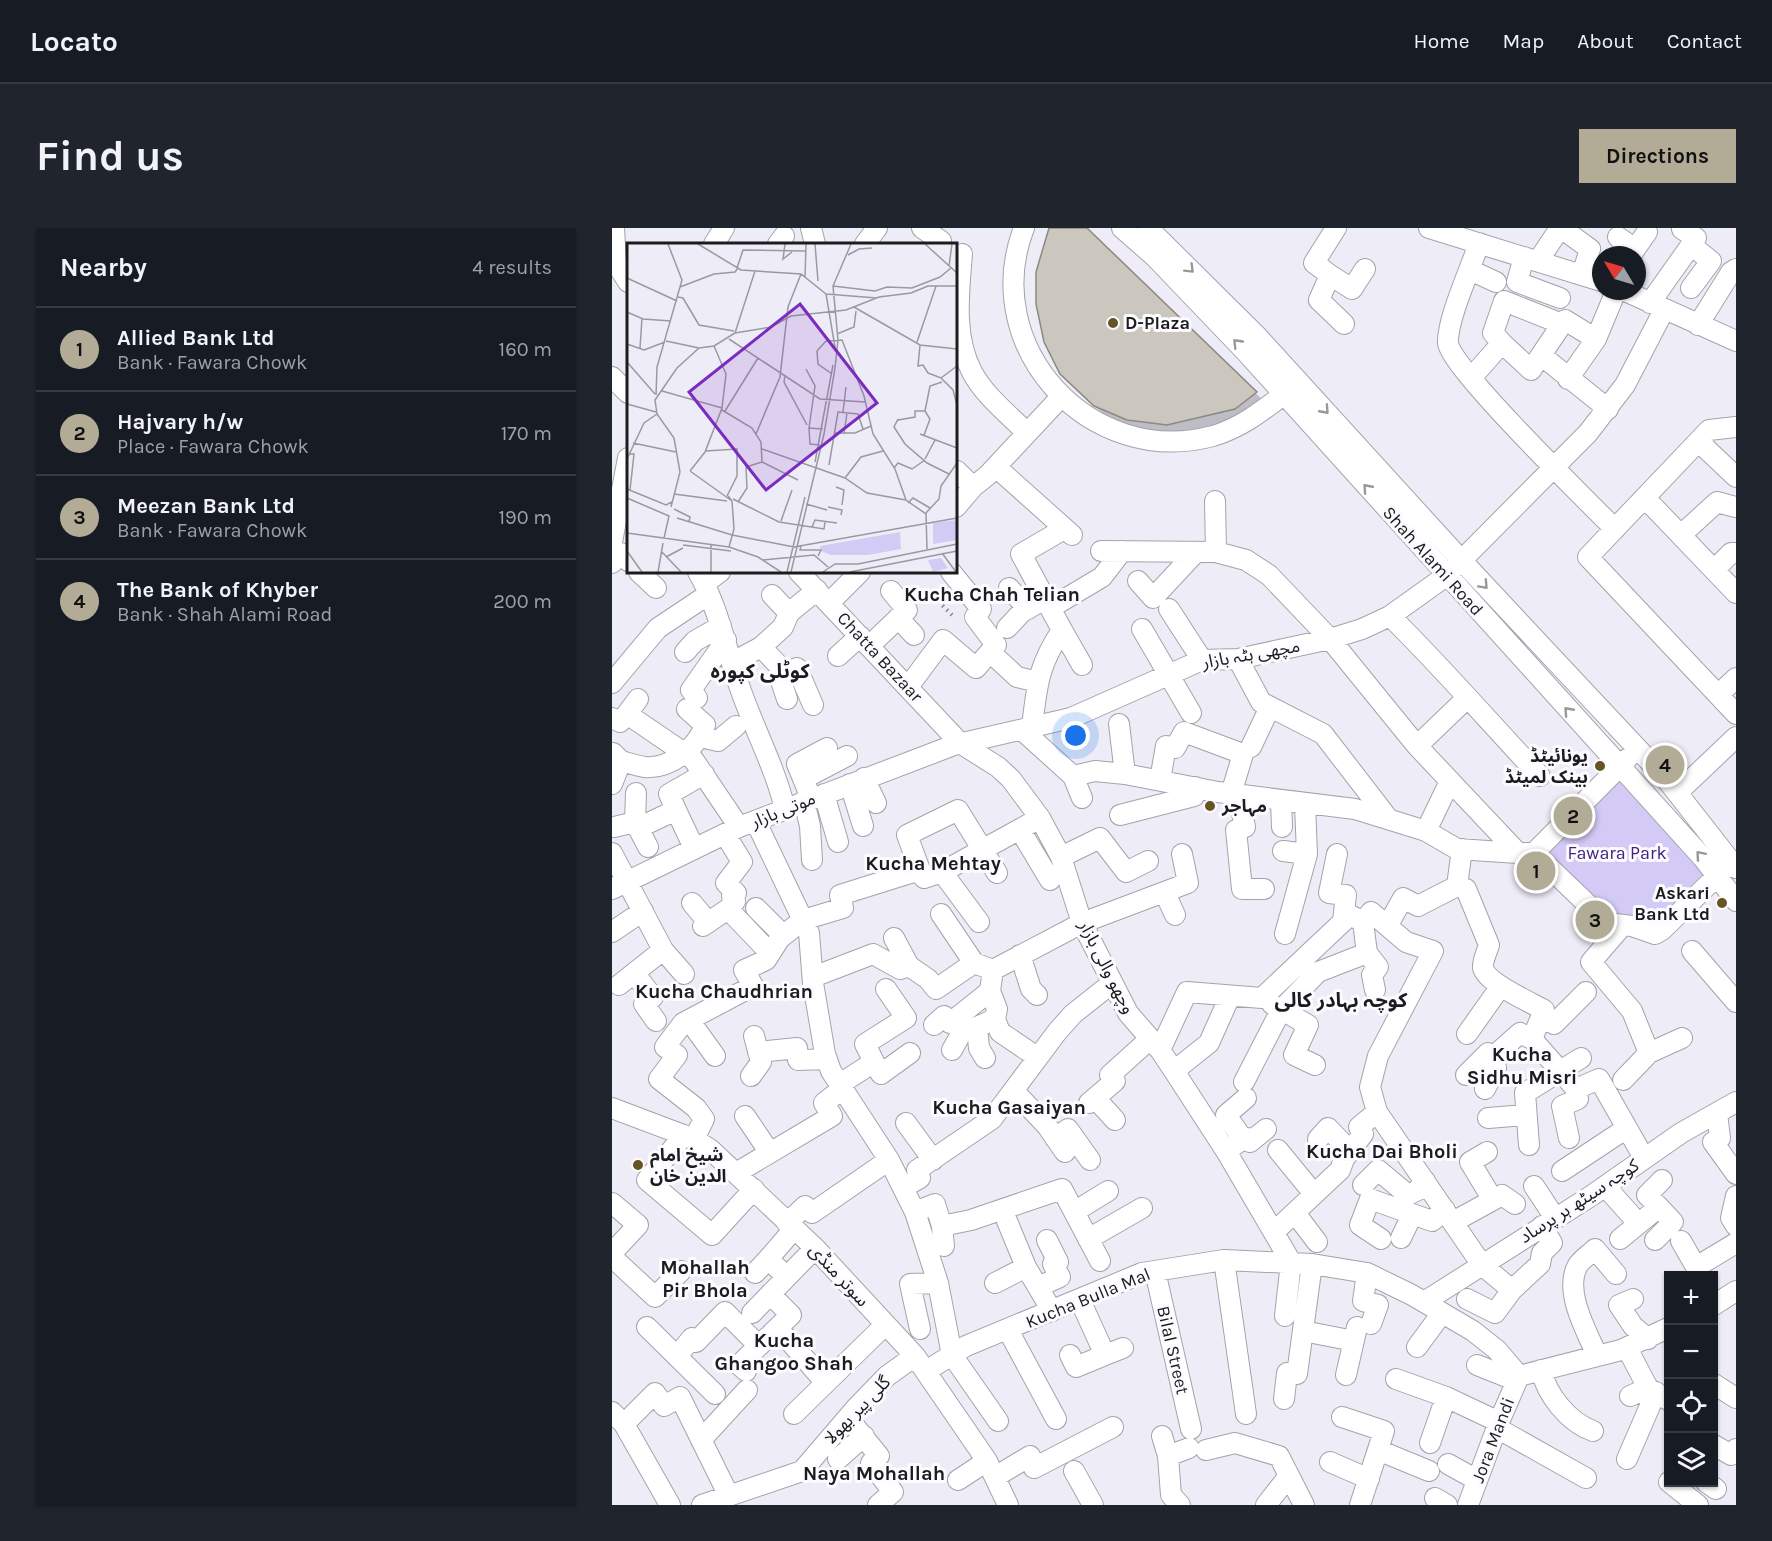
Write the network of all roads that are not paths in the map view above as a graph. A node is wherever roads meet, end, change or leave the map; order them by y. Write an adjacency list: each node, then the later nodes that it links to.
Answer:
1 (724, 228): 15 (street)
2 (811, 228): 16 (street)
3 (922, 228): 14 (street)
4 (1024, 228): 49 (street)
5 (1122, 228): 48 (street, Shah Alami Road, one-way to 5)
6 (1148, 228): 72 (street, Shah Alami Road, one-way to 72)
7 (1336, 228): 27 (street)
8 (1429, 228): 17 (street)
9 (1560, 228): 21 (street); 26 (street)
10 (1647, 232): 19 (street)
11 (613, 233): 22 (street)
12 (1618, 237): 18 (street)
13 (1687, 237): 31 (street); 35 (street, مچھی ہٹہ بازار)
14 (941, 241)
15 (715, 243)
16 (815, 243)
17 (1479, 243): 21 (street); 25 (street)
18 (1627, 246)
19 (1637, 246)
20 (962, 254): 43 (street)
21 (1531, 259): 26 (street); 32 (street)
22 (614, 264): 29 (street)
23 (1365, 269): 27 (street)
24 (1736, 269): 38 (street)
25 (1470, 270): 30 (street); 45 (street)
26 (1582, 274): 28 (street)
27 (1330, 275): 36 (street)
28 (1592, 277)
29 (627, 281)
30 (1496, 282)
31 (1691, 288)
32 (1560, 298)
33 (1612, 300): 39 (street)
34 (1643, 300): 35 (street)
35 (1657, 307): 38 (street); 50 (street, مچھی ہٹہ بازار)
36 (1344, 324)
37 (1562, 324): 39 (street); 41 (street); 42 (street)
38 (1698, 325): 40 (street)
39 (1596, 339): 46 (street)
40 (1736, 341)
41 (1502, 343): 42 (street); 45 (street)
42 (1542, 356): 46 (street)
43 (964, 369): 52 (street)
44 (612, 377): 47 (street)
45 (1471, 378): 55 (street)
46 (1568, 379): 50 (street)
47 (627, 392)
48 (1283, 395): 49 (street); 79 (street, Shah Alami Road, one-way to 48)
49 (1061, 397): 52 (street)
50 (1608, 409): 55 (street, مچھی ہٹہ بازار)
51 (1736, 427): 53 (street)
52 (1027, 434): 57 (street)
53 (1699, 442): 58 (street); 59 (street)
54 (627, 463): 65 (street)
55 (1554, 468): 63 (street); 72 (street, مچھی ہٹہ بازار)
56 (957, 471): 57 (street)
57 (986, 476): 61 (street); 88 (street)
58 (1736, 477)
59 (1645, 498): 63 (street); 64 (street)
60 (1215, 501): 69 (street)
61 (957, 506)
62 (1736, 507): 64 (street)
63 (1615, 529): 115 (street)
64 (1681, 535): 74 (street)
65 (612, 542)
66 (1101, 551): 67 (street)
67 (1122, 551): 68 (street); 88 (street)
68 (1196, 552): 69 (street); 81 (street)
69 (1216, 552): 99 (street)
70 (1736, 553): 74 (street)
71 (627, 560): 73 (street)
72 (1461, 561): 79 (street, مچھی ہٹہ بازار); 132 (street, Shah Alami Road, one-way to 132)
73 (612, 563)
74 (1714, 570): 85 (street)
75 (640, 573): 82 (street)
76 (800, 573): 87 (street, Chatta Bazaar)
77 (858, 573): 87 (street)
78 (952, 573): 103 (street)
79 (1446, 576): 92 (street, مچھی ہٹہ بازار); 136 (street, Shah Alami Road, one-way to 79)
80 (708, 580): 97 (street); 112 (street)
81 (1138, 581)
82 (656, 588)
83 (1009, 588): 89 (street)
84 (891, 591): 93 (street)
85 (1736, 593)
86 (772, 595): 91 (street)
87 (823, 596): 91 (street); 100 (street, Chatta Bazaar)
88 (1048, 604): 89 (street); 96 (street)
89 (1028, 609): 94 (street)
90 (1169, 609): 106 (street)
91 (789, 613): 101 (street)
92 (1390, 616): 99 (street, مچھی ہٹہ بازار); 116 (street)
93 (898, 618): 98 (street); 100 (street)
94 (1007, 628)
95 (1142, 629): 110 (street)
96 (1062, 630): 108 (street); 113 (street)
97 (723, 633): 102 (street); 107 (street); 126 (street)
98 (914, 635)
99 (1330, 639): 105 (street, مچھی ہٹہ بازار); 129 (street)
100 (865, 641): 104 (street); 114 (street, Chatta Bazaar)
101 (761, 647): 107 (street); 109 (street)
102 (684, 652)
103 (990, 652): 113 (street); 114 (street)
104 (838, 656)
105 (1238, 658): 106 (street, مچھی ہٹہ بازار); 119 (street)
106 (1202, 660): 110 (street, مچھی ہٹہ بازار)
107 (733, 662): 155 (street)
108 (1082, 665)
109 (786, 673): 117 (street); 118 (street)
110 (1168, 675): 121 (street); 125 (street, مچھی ہٹہ بازار)
111 (1736, 678): 115 (street)
112 (612, 682)
113 (1038, 682): 125 (street)
114 (908, 687): 128 (street, Chatta Bazaar)
115 (1718, 695): 122 (street)
116 (1467, 698): 129 (street); 140 (street)
117 (787, 699)
118 (813, 705)
119 (1270, 707): 130 (street); 159 (street)
120 (626, 710): 133 (street)
121 (1191, 713)
122 (1736, 714)
123 (1119, 724): 138 (street)
124 (736, 726): 126 (street)
125 (1027, 728): 128 (street, مچھی ہٹہ بازار); 139 (street)
126 (701, 737): 133 (street)
127 (1736, 737): 148 (street)
128 (960, 743): 143 (street, موتی بازار); 158 (street, وچھو والی بازار)
129 (1417, 746): 144 (street)
130 (1251, 747)
131 (827, 748): 141 (street)
132 (1638, 749): 136 (street); 148 (street, Shah Alami Road)
133 (686, 752): 135 (street); 137 (street)
134 (847, 756): 141 (street)
135 (616, 757): 145 (street)
136 (1618, 767): 173 (street); 185 (street, Shah Alami Road, one-way to 136)
137 (704, 774): 156 (street); 163 (street)
138 (1125, 774): 139 (street); 142 (street)
139 (1073, 776): 151 (street)
140 (1540, 776)
141 (803, 779): 150 (street)
142 (1160, 780): 146 (street); 149 (street)
143 (857, 781): 150 (street, موتی بازار); 153 (street); 162 (street)
144 (1450, 781): 166 (street); 173 (street)
145 (612, 784)
146 (1195, 788): 149 (street); 157 (street)
147 (636, 793): 160 (street)
148 (1677, 793): 181 (street, Shah Alami Road)
149 (1234, 794): 152 (street); 189 (street)
150 (813, 798): 155 (street, موتی بازار); 167 (street); 179 (street)
151 (1082, 798)
152 (1281, 801): 154 (street); 164 (street)
153 (876, 803)
154 (1305, 804): 159 (street); 175 (street)
155 (785, 809): 163 (street, موتی بازار)
156 (676, 810): 160 (street); 169 (street)
157 (1120, 815)
158 (1040, 818): 165 (street); 177 (street, وچھو والی بازار)
159 (1387, 818): 166 (street)
160 (637, 825): 161 (street); 168 (street)
161 (613, 826)
162 (863, 826)
163 (740, 827): 169 (street, موتی بازار); 193 (street); 198 (street)
164 (1282, 827)
165 (1020, 830): 171 (street); 186 (street)
166 (1426, 831): 170 (street)
167 (838, 843)
168 (648, 847)
169 (694, 848): 187 (street, موتی بازار)
170 (1462, 849): 173 (street); 188 (street)
171 (982, 850): 182 (street); 183 (street); 184 (street)
172 (1283, 851): 175 (street)
173 (1526, 853): 204 (street)
174 (1182, 854): 190 (street)
175 (1307, 854): 205 (street)
176 (1337, 854): 199 (street)
177 (1061, 857): 180 (street); 202 (street, وچھو والی بازار)
178 (614, 859): 187 (street)
179 (812, 860)
180 (1148, 861)
181 (1734, 864): 185 (street)
182 (920, 870): 183 (street); 198 (street)
183 (942, 872): 200 (street)
184 (996, 873)
185 (1716, 877): 191 (street, Shah Alami Road); 204 (street)
186 (1050, 880)
187 (620, 885): 194 (street)
188 (1457, 886): 203 (street); 220 (street)
189 (1264, 889)
190 (1165, 893): 197 (street); 202 (street)
191 (1736, 901)
192 (692, 903): 193 (street)
193 (728, 909): 211 (street)
194 (643, 911): 207 (street); 209 (street)
195 (767, 913): 206 (street)
196 (941, 914): 214 (street)
197 (1175, 915)
198 (803, 920): 206 (street); 218 (street)
199 (1343, 921): 201 (street); 227 (street)
200 (979, 922)
201 (1363, 922): 203 (street); 212 (street)
202 (1082, 923): 213 (street); 219 (street, وچھو والی بازار)
203 (1388, 925): 262 (street)
204 (1622, 926): 242 (street)
205 (1285, 934)
206 (783, 935): 211 (street)
207 (613, 937)
208 (894, 938): 215 (street)
209 (663, 950): 217 (street); 234 (street)
210 (1692, 951): 228 (street)
211 (770, 953): 233 (street)
212 (1367, 953): 222 (street); 229 (street)
213 (1020, 955): 216 (street); 225 (street)
214 (974, 963): 215 (street); 216 (street)
215 (909, 966): 218 (street)
216 (993, 970): 223 (street)
217 (684, 974)
218 (813, 977): 247 (street)
219 (1112, 983): 239 (street, وچھو والی بازار); 244 (street)
220 (1501, 986): 231 (street); 236 (street)
221 (886, 989): 249 (street)
222 (1375, 990)
223 (990, 991): 230 (street); 232 (street)
224 (1586, 992): 231 (street)
225 (1037, 995)
226 (1230, 996): 227 (street); 239 (street); 251 (street)
227 (1262, 998): 229 (street)
228 (1736, 1002)
229 (1281, 1010): 250 (street); 273 (street)
230 (957, 1017): 235 (street); 240 (street)
231 (1541, 1017): 238 (street)
232 (995, 1018): 244 (street); 248 (street)
233 (689, 1020): 243 (street); 271 (street)
234 (656, 1021)
235 (934, 1025)
236 (1467, 1034)
237 (1682, 1038): 242 (street)
238 (1532, 1039): 245 (street); 252 (street)
239 (1155, 1045): 251 (street, وچھو والی بازار); 267 (street)
240 (952, 1050)
241 (910, 1053): 249 (street)
242 (1649, 1053): 255 (street)
243 (716, 1056)
244 (1037, 1057): 259 (street)
245 (1493, 1057): 253 (street); 257 (street)
246 (1581, 1058): 252 (street)
247 (827, 1059): 254 (street); 256 (street)
248 (985, 1059)
249 (874, 1062): 256 (street)
250 (1315, 1065)
251 (1174, 1071): 277 (street, وچھو والی بازار)
252 (1560, 1071): 258 (street); 264 (street)
253 (1466, 1075)
254 (752, 1076)
255 (1623, 1080)
256 (841, 1087): 280 (street); 282 (street)
257 (1485, 1089)
258 (1576, 1089): 269 (street); 272 (street)
259 (1014, 1091): 283 (street); 284 (street)
260 (1736, 1102): 263 (street, کوچہ سیٹھ ہر پرساد)
261 (612, 1108): 271 (street, سوتر منڈی)
262 (1377, 1112): 278 (street); 289 (street)
263 (1717, 1113): 281 (street, کوچہ سیٹھ ہر پرساد); 285 (street)
264 (1527, 1115): 266 (street); 275 (street)
265 (745, 1116): 280 (street)
266 (1488, 1118)
267 (1115, 1120)
268 (906, 1123): 283 (street)
269 (1627, 1128): 281 (street); 286 (street)
270 (1266, 1130): 273 (street)
271 (689, 1136): 287 (street, سوتر منڈی); 294 (street)
272 (1569, 1138)
273 (1243, 1139): 277 (street)
274 (1318, 1139): 278 (street)
275 (1529, 1145)
276 (1278, 1150): 296 (street)
277 (1226, 1151): 314 (street, وچھو والی بازار)
278 (1350, 1151): 296 (street)
279 (1487, 1152): 298 (street)
280 (770, 1153): 287 (street)
281 (1644, 1158): 292 (street, کوچہ سیٹھ ہر پرساد)
282 (890, 1160): 293 (street); 311 (street)
283 (933, 1160): 293 (street)
284 (1090, 1160)
285 (1732, 1161)
286 (1562, 1171)
287 (736, 1173): 294 (street, سوتر منڈی)
288 (1662, 1180): 301 (street)
289 (1425, 1181): 290 (street); 307 (street)
290 (1363, 1185)
291 (1534, 1186): 309 (street)
292 (1605, 1186): 309 (street, کوچہ سیٹھ ہر پرساد); 310 (street)
293 (903, 1188): 303 (street)
294 (754, 1189): 311 (street, سوتر منڈی)
295 (1108, 1191): 304 (street)
296 (1314, 1194): 305 (street)
297 (1736, 1196): 313 (street)
298 (1492, 1200): 300 (street); 307 (street)
299 (612, 1203): 326 (street)
300 (1515, 1204)
301 (1659, 1207): 310 (street); 320 (street)
302 (1142, 1208): 316 (street)
303 (915, 1212): 312 (street); 338 (street)
304 (1074, 1212): 312 (street); 316 (street)
305 (1294, 1213): 314 (street); 322 (street)
306 (1412, 1215): 307 (street); 315 (street); 317 (street)
307 (1449, 1216): 331 (street)
308 (1007, 1221): 332 (street)
309 (1549, 1222): 331 (street, کوچہ سیٹھ ہر پرساد); 341 (street)
310 (1637, 1222): 318 (street)
311 (791, 1226): 325 (street, سوتر منڈی); 337 (street)
312 (942, 1226): 324 (street)
313 (1736, 1227)
314 (1274, 1232): 329 (street, وچھو والی بازار)
315 (1401, 1238)
316 (1088, 1239): 328 (street)
317 (1381, 1239)
318 (1620, 1239)
319 (1047, 1240): 340 (street)
320 (1655, 1240)
321 (1681, 1241): 323 (street)
322 (1317, 1242)
323 (1736, 1243)
324 (944, 1246)
325 (815, 1248): 337 (street); 353 (street, سوتر منڈی)
326 (612, 1255): 333 (street)
327 (1224, 1260): 329 (street, Kucha Bulla Mal); 334 (street, Kucha Bulla Mal); 385 (street)
328 (1100, 1261)
329 (1291, 1262): 330 (street, Kucha Bulla Mal); 352 (street)
330 (1312, 1264): 335 (street, Kucha Bulla Mal); 358 (street)
331 (1482, 1264): 341 (street); 347 (street, کوچہ سیٹھ ہر پرساد)
332 (1026, 1267): 339 (street); 340 (street)
333 (681, 1271)
334 (1155, 1271): 346 (street, Kucha Bulla Mal); 397 (street, Bilal Street)
335 (1367, 1273): 347 (street, Kucha Bulla Mal); 359 (street)
336 (1616, 1274): 368 (street)
337 (787, 1277): 343 (street)
338 (938, 1283): 355 (street); 365 (street)
339 (995, 1283)
340 (1038, 1287): 349 (street)
341 (1512, 1290): 344 (street)
342 (1736, 1292): 348 (street)
343 (770, 1294): 351 (street); 361 (street)
344 (1467, 1299)
345 (1633, 1299): 360 (street)
346 (1080, 1300): 349 (street, Kucha Bulla Mal); 367 (street)
347 (1424, 1302): 350 (street, Kucha Bulla Mal)
348 (1718, 1302)
349 (1052, 1311): 356 (street, Kucha Bulla Mal)
350 (1442, 1312): 362 (street); 374 (street, Kucha Bulla Mal)
351 (752, 1313)
352 (1285, 1316)
353 (884, 1326): 370 (street, سوتر منڈی); 376 (street)
354 (647, 1327): 369 (street)
355 (920, 1329)
356 (1008, 1330): 365 (street, Kucha Bulla Mal); 389 (street)
357 (1664, 1330): 360 (street)
358 (1303, 1331): 359 (street); 382 (street)
359 (1360, 1331): 373 (street)
360 (1648, 1339): 364 (street)
361 (765, 1340): 369 (street); 376 (street); 383 (street)
362 (1417, 1347)
363 (1123, 1348): 367 (street)
364 (1627, 1348): 368 (street); 378 (street)
365 (952, 1355): 370 (street, Kucha Bulla Mal); 390 (street)
366 (1070, 1355): 367 (street)
367 (1105, 1355)
368 (1597, 1355): 372 (street)
369 (677, 1356): 383 (street)
370 (920, 1363): 388 (street, گلی پیر بھولا); 407 (street, سوتر منڈی)
371 (1477, 1365): 374 (street)
372 (1541, 1370): 374 (street); 393 (street)
373 (1346, 1376)
374 (1518, 1378): 391 (street, Jora Mandi)
375 (1396, 1379): 380 (street)
376 (825, 1382): 384 (street)
377 (1718, 1387): 381 (street)
378 (1661, 1393): 379 (street); 404 (street)
379 (1630, 1396)
380 (1446, 1397): 391 (street); 398 (street)
381 (1736, 1398)
382 (1284, 1399)
383 (718, 1405): 396 (street)
384 (795, 1414)
385 (1246, 1414)
386 (1342, 1417): 401 (street)
387 (618, 1418): 396 (street); 418 (street)
388 (848, 1418): 394 (street); 416 (street, گلی پیر بھولا)
389 (1056, 1419)
390 (998, 1421)
391 (1498, 1425): 411 (street); 414 (street, Jora Mandi)
392 (1113, 1427): 407 (street)
393 (1593, 1431)
394 (864, 1436): 403 (street); 419 (street)
395 (1162, 1436): 402 (street)
396 (701, 1440): 416 (street)
397 (1195, 1442): 402 (street); 410 (street)
398 (1430, 1443)
399 (1718, 1447): 400 (street)
400 (1736, 1449)
401 (1378, 1450): 409 (street); 412 (street)
402 (1168, 1456): 422 (street)
403 (838, 1459)
404 (1627, 1459)
405 (1330, 1462): 412 (street)
406 (1448, 1464): 414 (street)
407 (991, 1469): 413 (street); 420 (street, سوتر منڈی)
408 (1074, 1471): 421 (street)
409 (1429, 1471)
410 (1288, 1477): 423 (street); 424 (street)
411 (1586, 1478)
412 (1369, 1479): 425 (street)
413 (958, 1480)
414 (1477, 1480): 426 (street, Jora Mandi)
415 (1675, 1487): 427 (street)
416 (728, 1494): 417 (street, گلی پیر بھولا)
417 (706, 1504)
418 (670, 1505)
419 (878, 1505)
420 (1008, 1505)
421 (1093, 1505)
422 (1180, 1505)
423 (1266, 1505)
424 (1304, 1505)
425 (1360, 1505)
426 (1468, 1505)
427 (1698, 1505)

